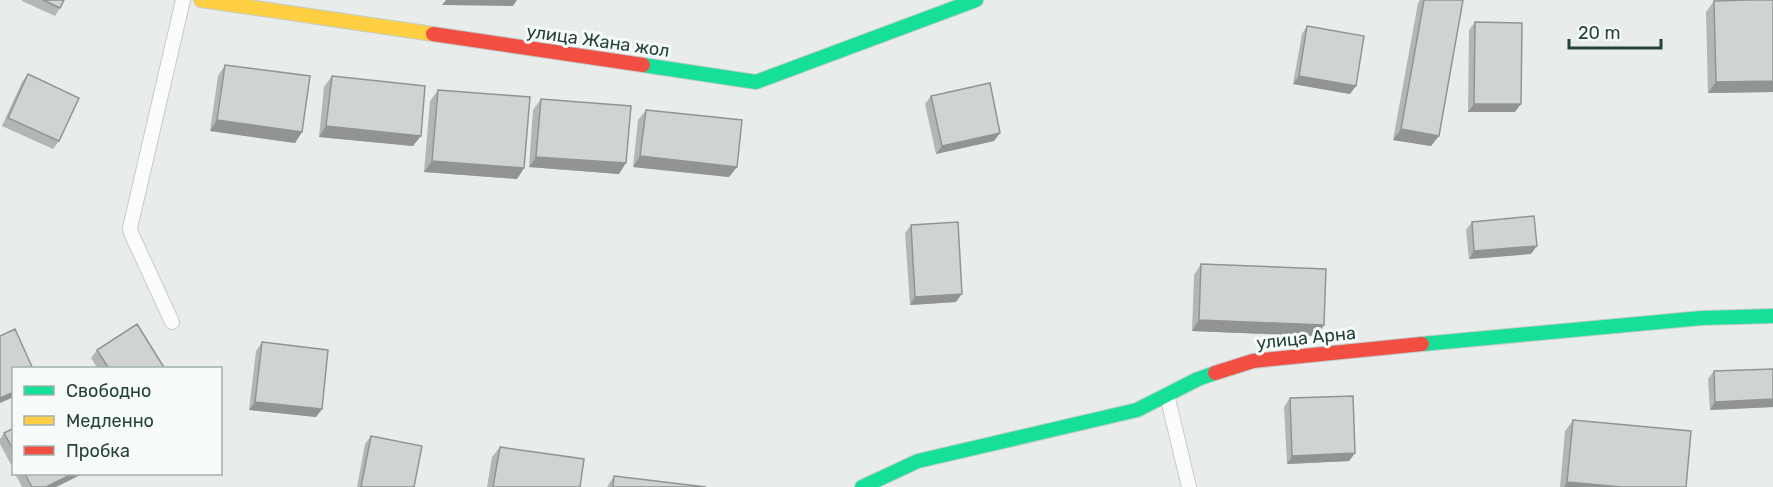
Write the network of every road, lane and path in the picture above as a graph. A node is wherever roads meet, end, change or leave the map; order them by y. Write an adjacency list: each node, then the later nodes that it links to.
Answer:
1 (183, 0): 5 (lane)
2 (201, 0): 3 (street, улица Жана жол)
3 (976, 0)
4 (1773, 316): 6 (street, улица Арна)
5 (172, 322)
6 (1167, 395): 7 (street, улица Арна); 8 (lane)
7 (862, 487)
8 (1189, 487)

